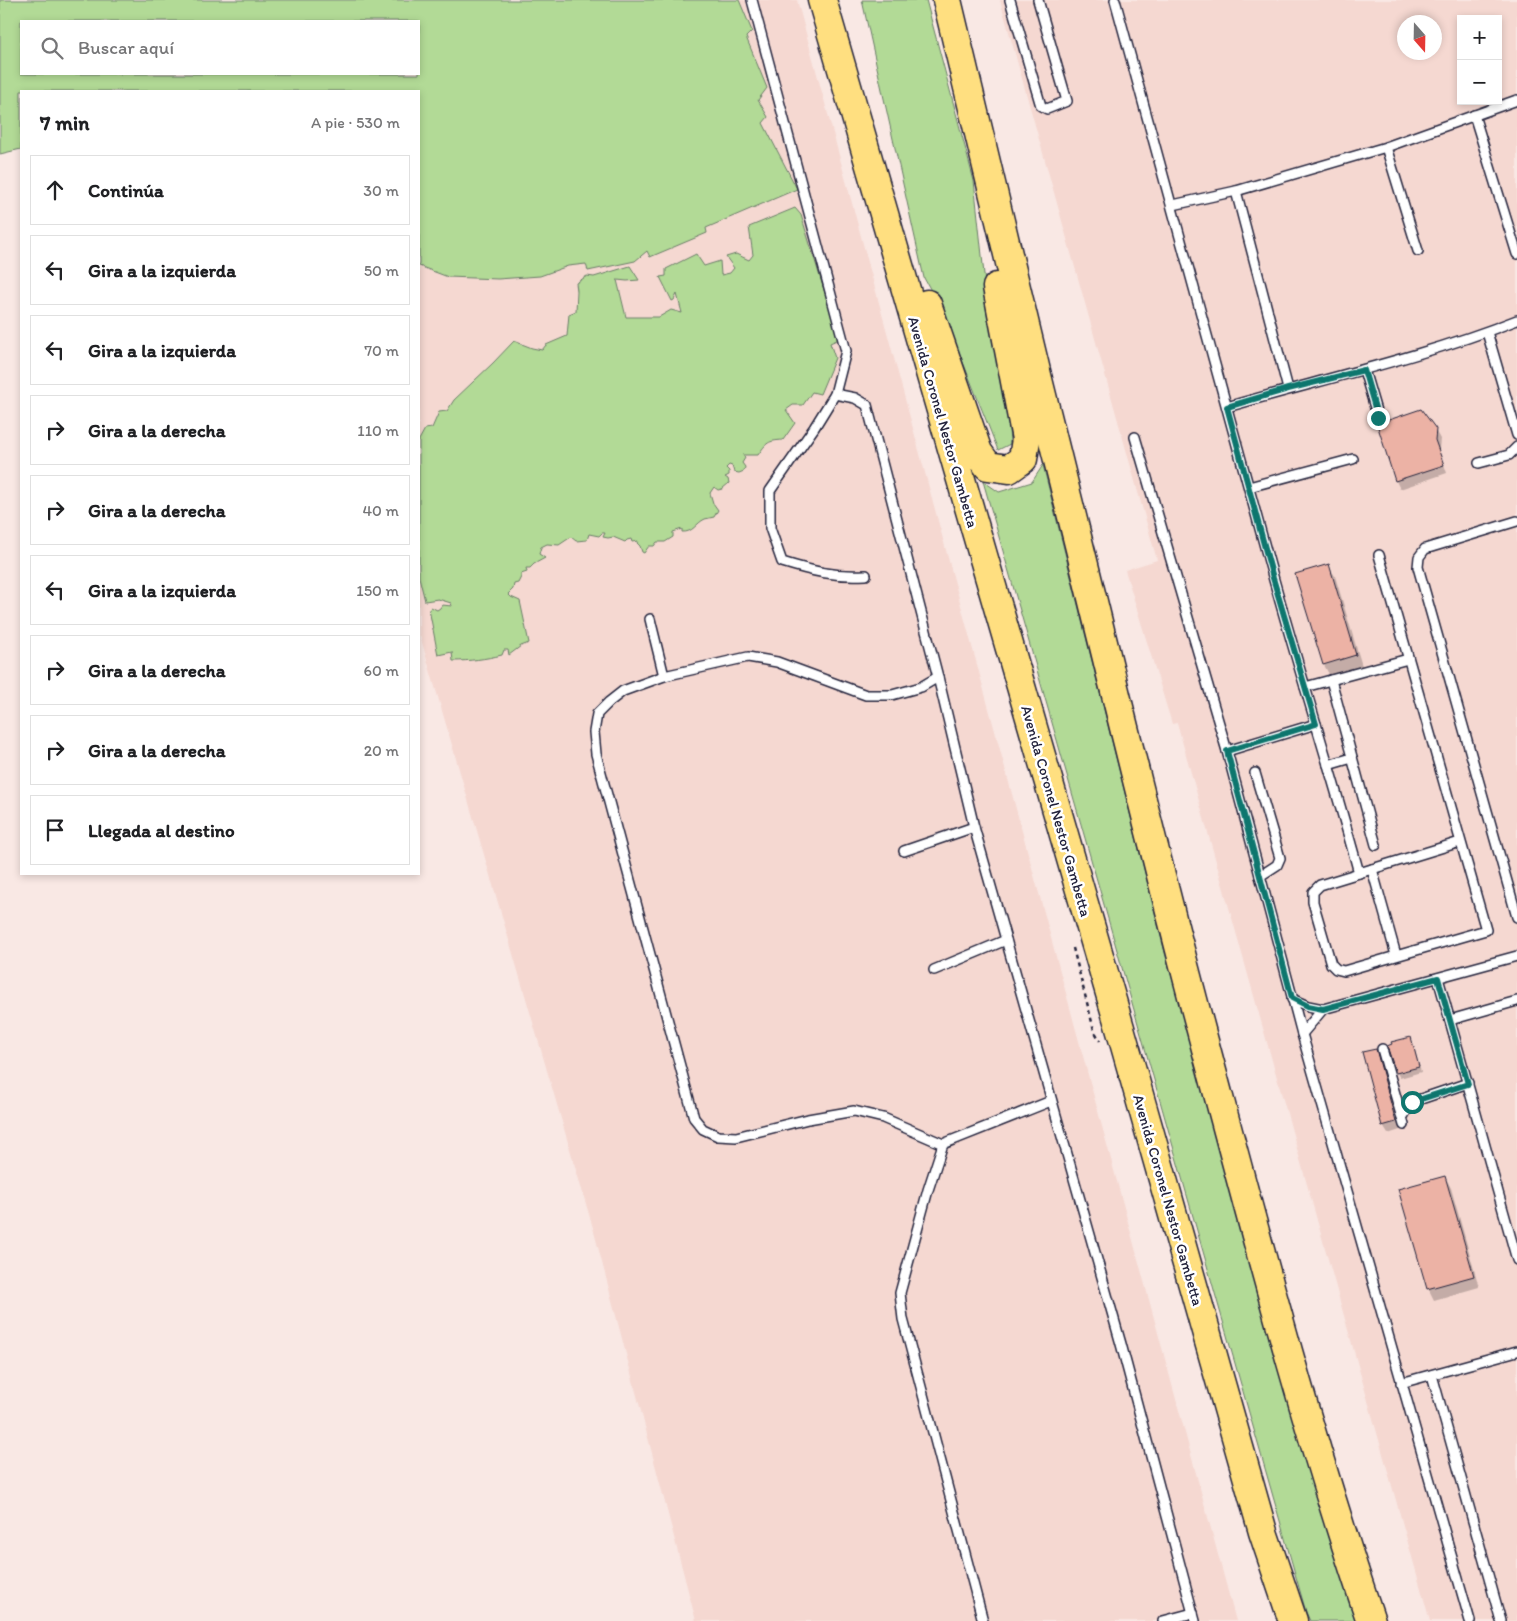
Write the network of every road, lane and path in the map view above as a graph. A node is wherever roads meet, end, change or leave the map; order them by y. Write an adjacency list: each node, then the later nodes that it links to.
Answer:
1 (752, 0): 22 (lane)
2 (822, 0): 8 (highway, Avenida Coronel Nestor Gambetta)
3 (834, 0): 8 (highway)
4 (947, 0): 13 (highway)
5 (1010, 0): 6 (lane)
6 (1038, 0)
7 (1115, 0): 14 (lane)
8 (834, 42): 15 (highway, Avenida Coronel Nestor Gambetta)
9 (1517, 100): 10 (lane)
10 (1474, 115): 11 (lane); 17 (lane)
11 (1386, 147): 12 (lane); 16 (lane)
12 (1236, 191): 14 (lane); 21 (lane)
13 (993, 199): 15 (highway); 77 (highway)
14 (1172, 205): 23 (lane)
15 (884, 217): 76 (highway, Avenida Coronel Nestor Gambetta)
16 (1418, 251)
17 (1517, 254)
18 (1517, 320): 19 (lane)
19 (1487, 332): 20 (lane); 25 (lane)
20 (1364, 370): 21 (lane); 24 (lane)
21 (1288, 389): 23 (lane)
22 (835, 394): 33 (lane); 37 (lane)
23 (1227, 407): 30 (lane)
24 (1378, 418)
25 (1517, 435)
26 (1135, 437): 41 (lane)
27 (1517, 447): 29 (lane)
28 (1354, 459): 30 (lane)
29 (1479, 463)
30 (1249, 487): 39 (lane)
31 (1517, 521): 52 (lane)
32 (1379, 555): 35 (lane)
33 (866, 575)
34 (650, 619): 36 (lane)
35 (1408, 659): 38 (lane); 46 (lane)
36 (664, 676): 37 (lane); 68 (lane)
37 (938, 677): 45 (lane)
38 (1331, 680): 39 (lane); 42 (lane)
39 (1305, 687): 40 (lane)
40 (1316, 724): 41 (lane); 43 (lane)
41 (1227, 751): 51 (lane)
42 (1352, 758): 43 (lane); 47 (lane)
43 (1328, 765): 50 (lane)
44 (1255, 773): 51 (lane)
45 (974, 827): 48 (lane); 53 (lane)
46 (1460, 842): 49 (lane); 54 (lane)
47 (1376, 845)
48 (904, 851)
49 (1372, 869): 50 (lane); 54 (lane)
50 (1359, 872): 54 (lane)
51 (1260, 876): 58 (lane)
52 (1517, 917)
53 (1006, 940): 56 (lane); 66 (lane)
54 (1396, 955)
55 (1517, 956): 57 (lane)
56 (934, 970)
57 (1438, 978): 60 (lane); 61 (lane)
58 (1292, 998): 60 (lane); 62 (lane)
59 (1517, 1001): 61 (lane)
60 (1323, 1009): 62 (lane)
61 (1450, 1020): 64 (lane)
62 (1302, 1034): 72 (lane)
63 (1382, 1049): 65 (lane)
64 (1468, 1084): 67 (lane); 69 (lane)
65 (1394, 1093): 67 (lane); 67 (lane)
66 (1051, 1100): 68 (lane); 73 (lane)
67 (1412, 1102)
68 (943, 1144): 74 (lane)
69 (1517, 1260)
70 (1517, 1351): 71 (lane)
71 (1432, 1375): 72 (lane); 79 (lane)
72 (1402, 1383): 78 (lane)
73 (1194, 1617): 75 (lane)
74 (982, 1621)
75 (1163, 1621)
76 (1293, 1621)
77 (1371, 1621)
78 (1470, 1621)
79 (1501, 1621)

